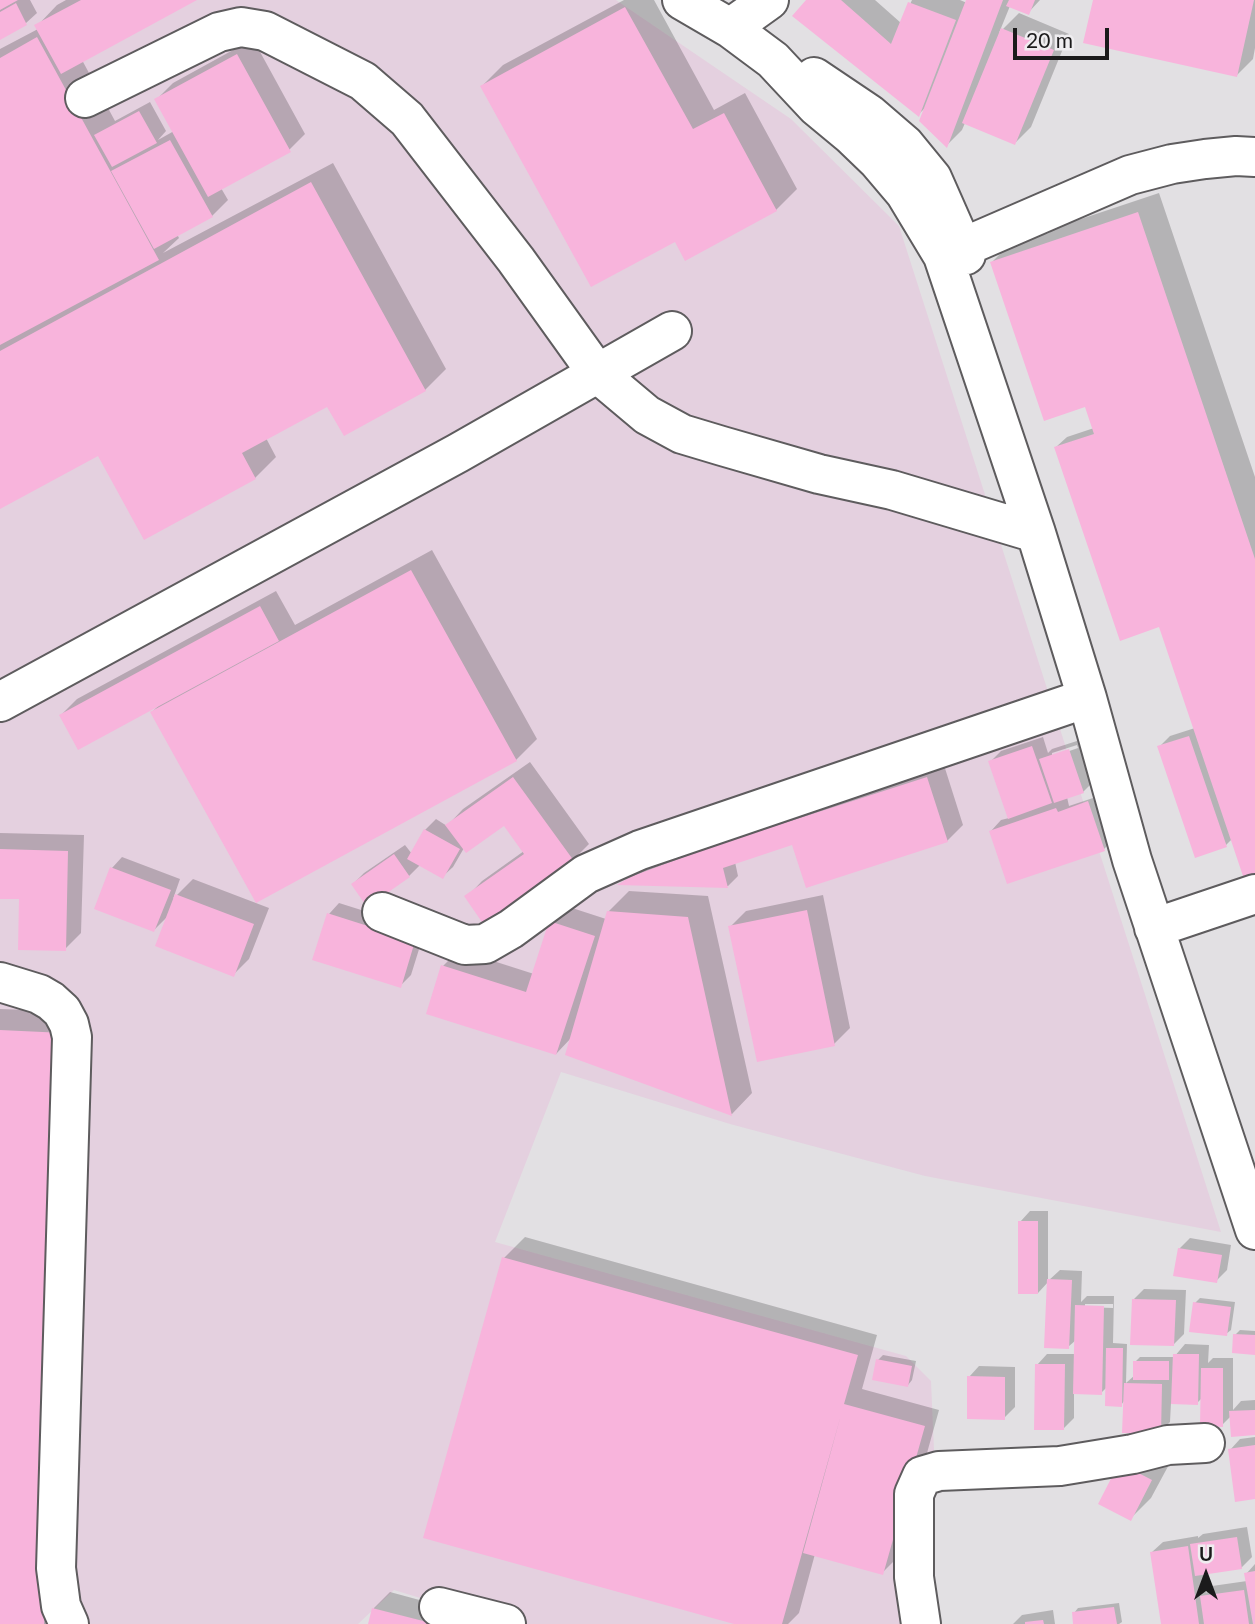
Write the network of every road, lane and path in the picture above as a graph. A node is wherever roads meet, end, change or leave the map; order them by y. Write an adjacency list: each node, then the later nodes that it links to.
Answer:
1 (682, 0): 3 (street)
2 (769, 0): 3 (street)
3 (730, 28): 6 (street)
4 (85, 98): 8 (street)
5 (1255, 157): 6 (street)
6 (953, 252): 9 (street); 10 (street)
7 (672, 331): 8 (street)
8 (597, 373): 9 (street); 12 (street)
9 (1036, 533): 10 (street)
10 (1062, 617): 11 (street)
11 (1087, 698): 14 (street); 15 (street)
12 (0, 702)
13 (1255, 894): 15 (street)
14 (382, 912)
15 (1154, 928): 17 (street)
16 (0, 982): 20 (street)
17 (1255, 1230)
18 (1205, 1443): 22 (street)
19 (439, 1607): 21 (street)
20 (69, 1624)
21 (506, 1624)
22 (921, 1624)

